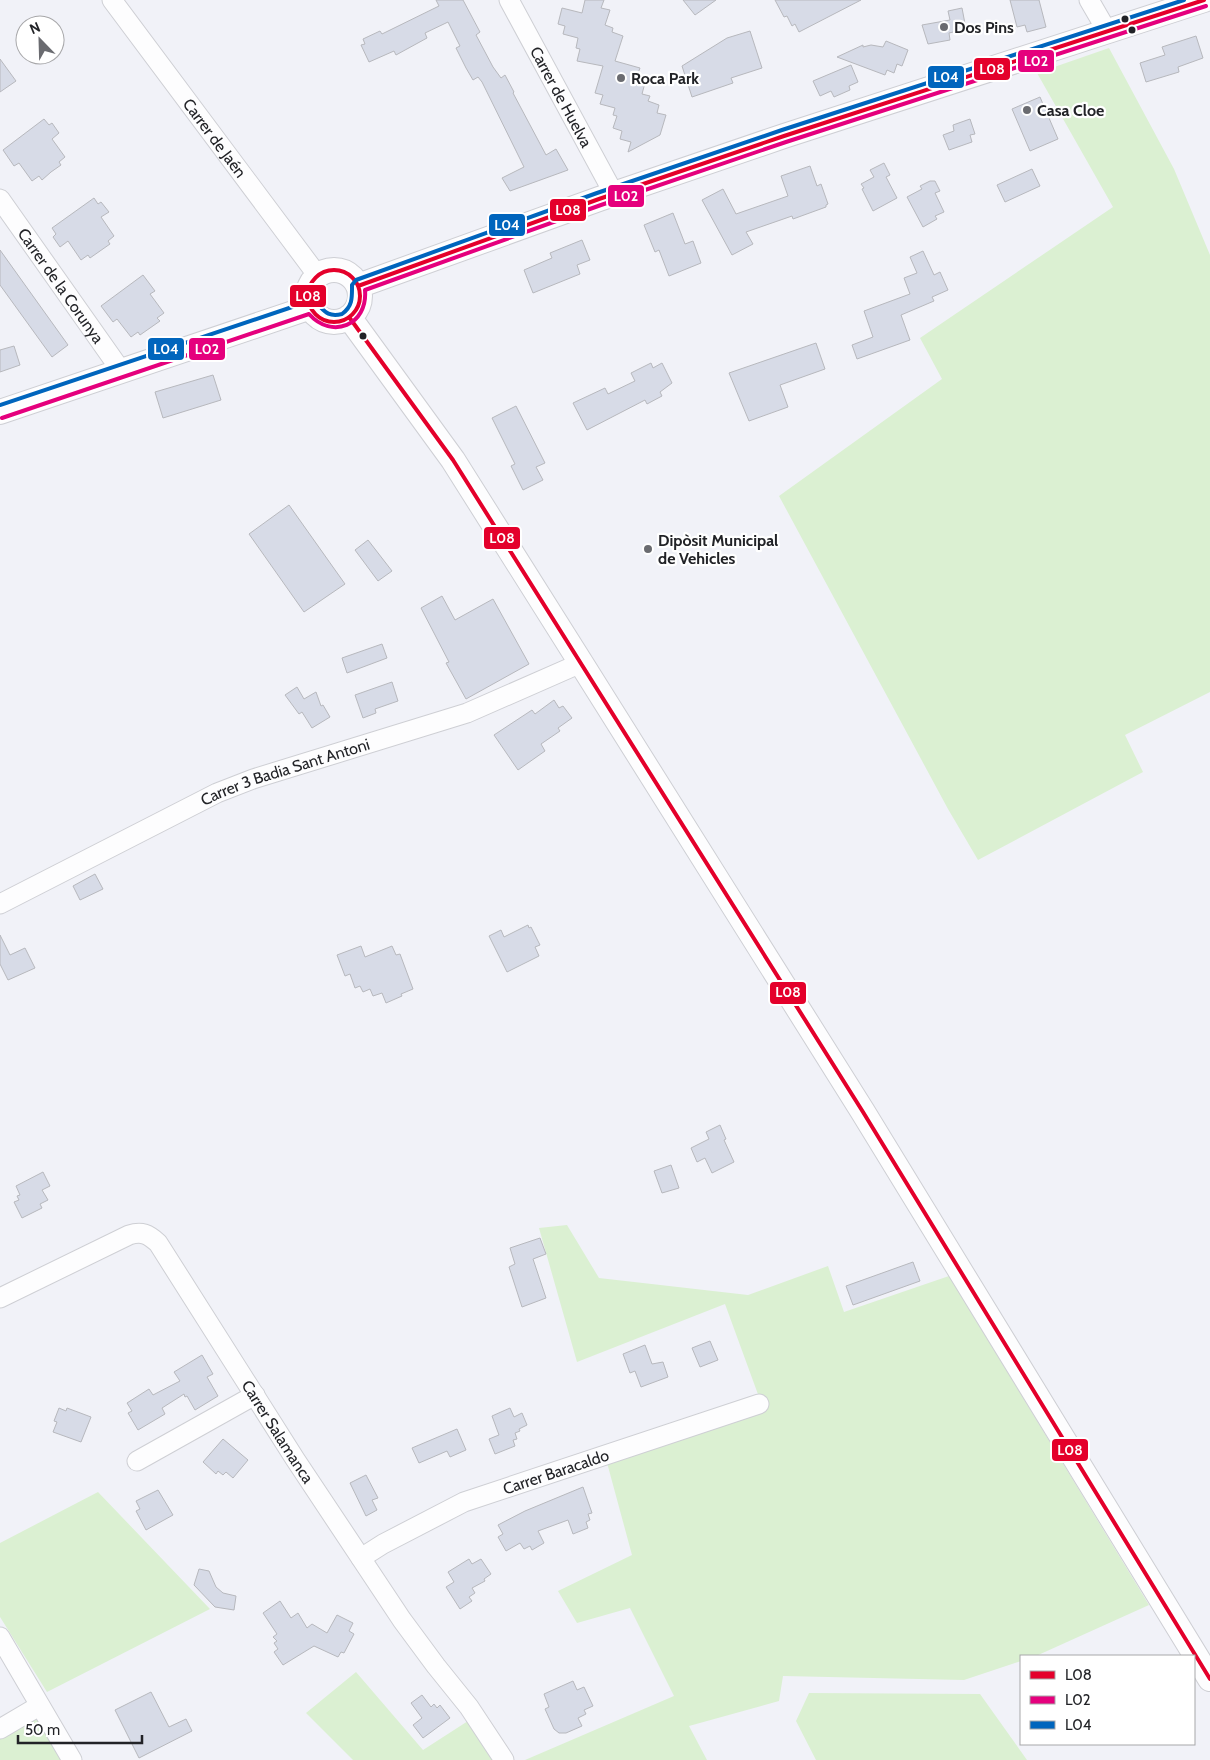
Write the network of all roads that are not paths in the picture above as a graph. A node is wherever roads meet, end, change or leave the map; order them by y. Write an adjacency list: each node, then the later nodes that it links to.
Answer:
1 (112, 0): 8 (street, Carrer de Jaén)
2 (509, 0): 6 (street, Carrer de Huelva)
3 (1089, 0): 5 (street)
4 (1204, 0): 5 (street)
5 (1107, 31): 6 (street)
6 (614, 194): 9 (street)
7 (0, 199): 12 (street, Carrer de la Corunya)
8 (318, 276): 9 (street); 10 (street)
9 (358, 286): 11 (street)
10 (311, 308): 11 (street); 12 (street)
11 (349, 317): 14 (street)
12 (122, 372): 13 (street)
13 (0, 412)
14 (581, 663): 15 (street, Carrer 3 Badia Sant Antoni); 22 (street)
15 (0, 904)
16 (0, 1298): 17 (street, Carrer Salamanca)
17 (255, 1395): 19 (street); 20 (street, Carrer Salamanca)
18 (759, 1404): 20 (street, Carrer Baracaldo)
19 (137, 1461)
20 (361, 1558): 26 (street, Carrer Salamanca)
21 (0, 1637): 23 (street)
22 (1210, 1679)
23 (39, 1706): 24 (street); 25 (street)
24 (0, 1730)
25 (72, 1760)
26 (504, 1760)

